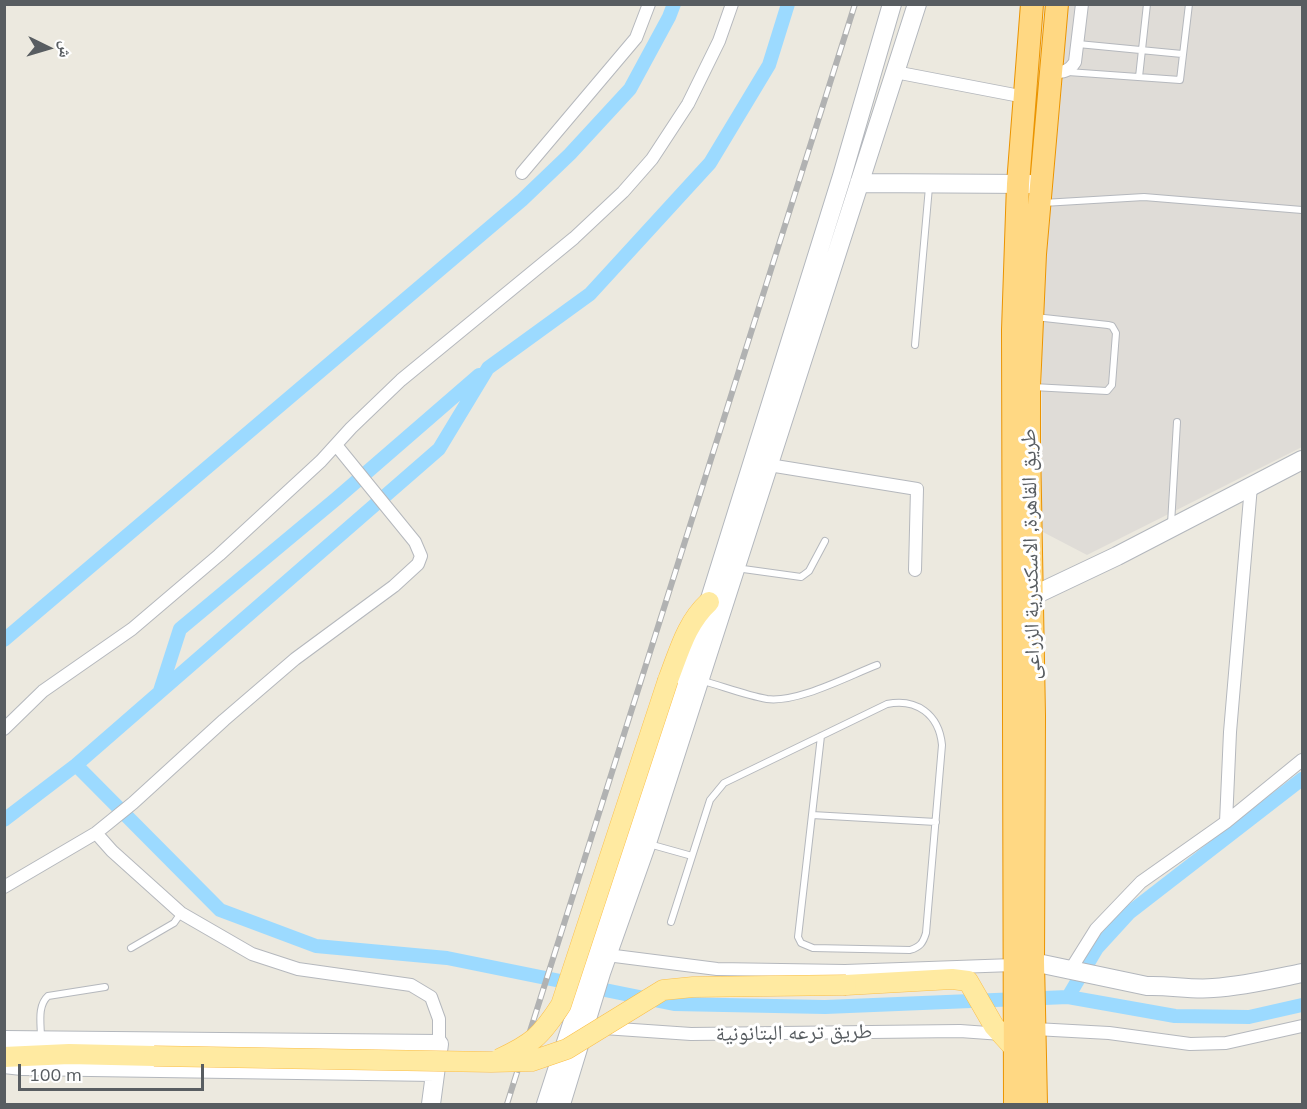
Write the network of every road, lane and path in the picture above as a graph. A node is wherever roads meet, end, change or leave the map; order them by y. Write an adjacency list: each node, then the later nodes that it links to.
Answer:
1 (649, 4): 17 (street)
2 (732, 4): 26 (street)
3 (892, 4): 35 (main road)
4 (917, 4): 13 (main road)
5 (1032, 4): 16 (highway, طريق القاهرة, الاسكندرية الزراعى)
6 (1057, 4): 14 (highway, طريق القاهرة, الاسكندرية الزراعى)
7 (1082, 4): 10 (street)
8 (1147, 4): 11 (lane)
9 (1189, 4): 12 (lane)
10 (1078, 44): 11 (lane); 14 (street)
11 (1142, 50): 12 (lane); 15 (lane)
12 (1182, 54): 15 (lane)
13 (895, 72): 16 (street); 18 (main road)
14 (1057, 72): 15 (lane); 20 (highway, طريق القاهرة, الاسكندرية الزراعى)
15 (1139, 77)
16 (1025, 97): 20 (highway, طريق القاهرة, الاسكندرية الزراعى)
17 (522, 173)
18 (859, 183): 19 (main road); 28 (main road)
19 (929, 183): 20 (main road); 23 (lane)
20 (1032, 190): 21 (lane); 22 (highway, طريق القاهرة, الاسكندرية الزراعى); 34 (highway, طريق القاهرة, الاسكندرية الزراعى)
21 (1302, 210)
22 (1032, 316): 24 (highway, طريق القاهرة, الاسكندرية الزراعى); 24 (lane)
23 (915, 345)
24 (1029, 387): 34 (highway, طريق القاهرة, الاسكندرية الزراعى)
25 (1177, 422): 30 (lane)
26 (336, 445): 38 (street); 44 (street)
27 (1302, 460): 29 (main road)
28 (769, 465): 32 (main road); 33 (street)
29 (1251, 486): 30 (main road); 43 (street)
30 (1171, 528): 34 (main road)
31 (825, 541): 32 (lane)
32 (736, 568): 37 (main road)
33 (915, 570)
34 (1023, 601): 52 (highway, طريق القاهرة, الاسكندرية الزراعى)
35 (709, 602): 51 (main road); 66 (main road, bridge)
36 (877, 665): 37 (lane)
37 (700, 680): 45 (main road)
38 (4, 729)
39 (821, 736): 41 (lane); 42 (lane); 46 (lane)
40 (1302, 760): 43 (street)
41 (812, 815): 42 (lane); 42 (lane)
42 (936, 822)
43 (1226, 822): 53 (street)
44 (96, 833): 47 (street); 48 (street)
45 (647, 843): 46 (lane); 51 (main road)
46 (692, 856): 49 (lane)
47 (4, 887)
48 (181, 913): 50 (lane); 62 (street)
49 (671, 922)
50 (131, 948)
51 (599, 966): 52 (street); 56 (main road)
52 (1024, 969): 53 (main road); 59 (highway, طريق القاهرة, الاسكندرية الزراعى)
53 (1076, 970): 54 (main road)
54 (1302, 973)
55 (105, 987): 60 (lane)
56 (586, 1003): 58 (main road); 70 (main road)
57 (1302, 1026): 59 (street, طريق ترعه البتانونية)
58 (585, 1027): 59 (street, طريق ترعه البتانونية); 71 (main road)
59 (1016, 1029): 66 (main road, bridge); 72 (highway, طريق القاهرة, الاسكندرية الزراعى); 73 (highway, طريق القاهرة, الاسكندرية الزراعى)
60 (41, 1039): 61 (main road); 62 (main road)
61 (4, 1040)
62 (439, 1044): 68 (main road)
63 (4, 1046): 64 (main road)
64 (69, 1054): 65 (main road); 66 (main road, bridge)
65 (4, 1057)
66 (491, 1062)
67 (4, 1064): 68 (main road)
68 (435, 1072): 69 (main road)
69 (431, 1104)
70 (546, 1104)
71 (561, 1104)
72 (1015, 1104)
73 (1036, 1104)

